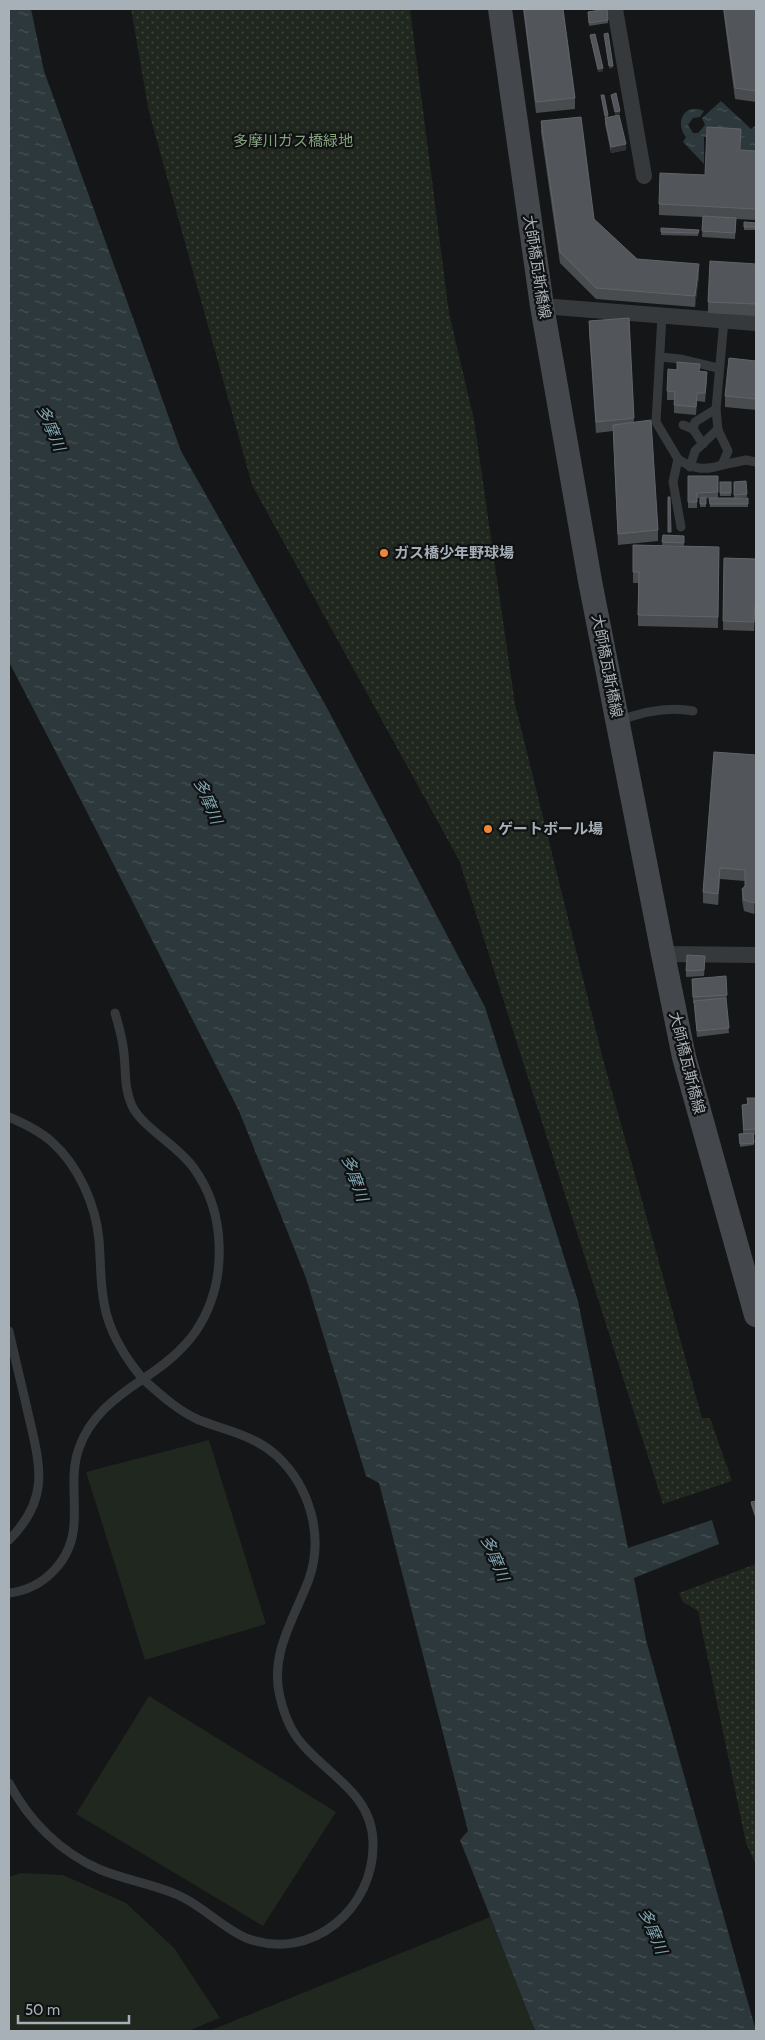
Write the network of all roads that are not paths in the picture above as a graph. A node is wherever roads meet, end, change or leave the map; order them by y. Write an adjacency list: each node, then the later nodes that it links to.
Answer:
1 (500, 9): 4 (street, 大師橋瓦斯橋線)
2 (615, 9): 3 (street)
3 (644, 176)
4 (542, 306): 5 (street); 21 (street, 大師橋瓦斯橋線)
5 (662, 316): 6 (street); 8 (lane)
6 (724, 320): 7 (street); 9 (lane)
7 (756, 323)
8 (660, 357): 9 (lane); 15 (lane)
9 (718, 368): 10 (lane)
10 (716, 409): 12 (lane); 13 (lane)
11 (683, 425): 13 (lane)
12 (718, 428): 14 (lane); 17 (lane)
13 (693, 429): 14 (lane)
14 (703, 444): 18 (lane)
15 (678, 459): 18 (lane); 19 (lane)
16 (756, 462): 17 (lane)
17 (722, 465): 18 (lane)
18 (690, 467)
19 (681, 527)
20 (693, 711): 21 (lane)
21 (618, 721): 22 (street, 大師橋瓦斯橋線)
22 (663, 954): 23 (street); 26 (street, 大師橋瓦斯橋線)
23 (756, 955)
24 (115, 1013): 28 (lane)
25 (9, 1117): 28 (lane)
26 (756, 1315)
27 (9, 1331): 29 (lane)
28 (143, 1379): 30 (lane); 31 (lane)
29 (9, 1540)
30 (9, 1593)
31 (9, 1783)

